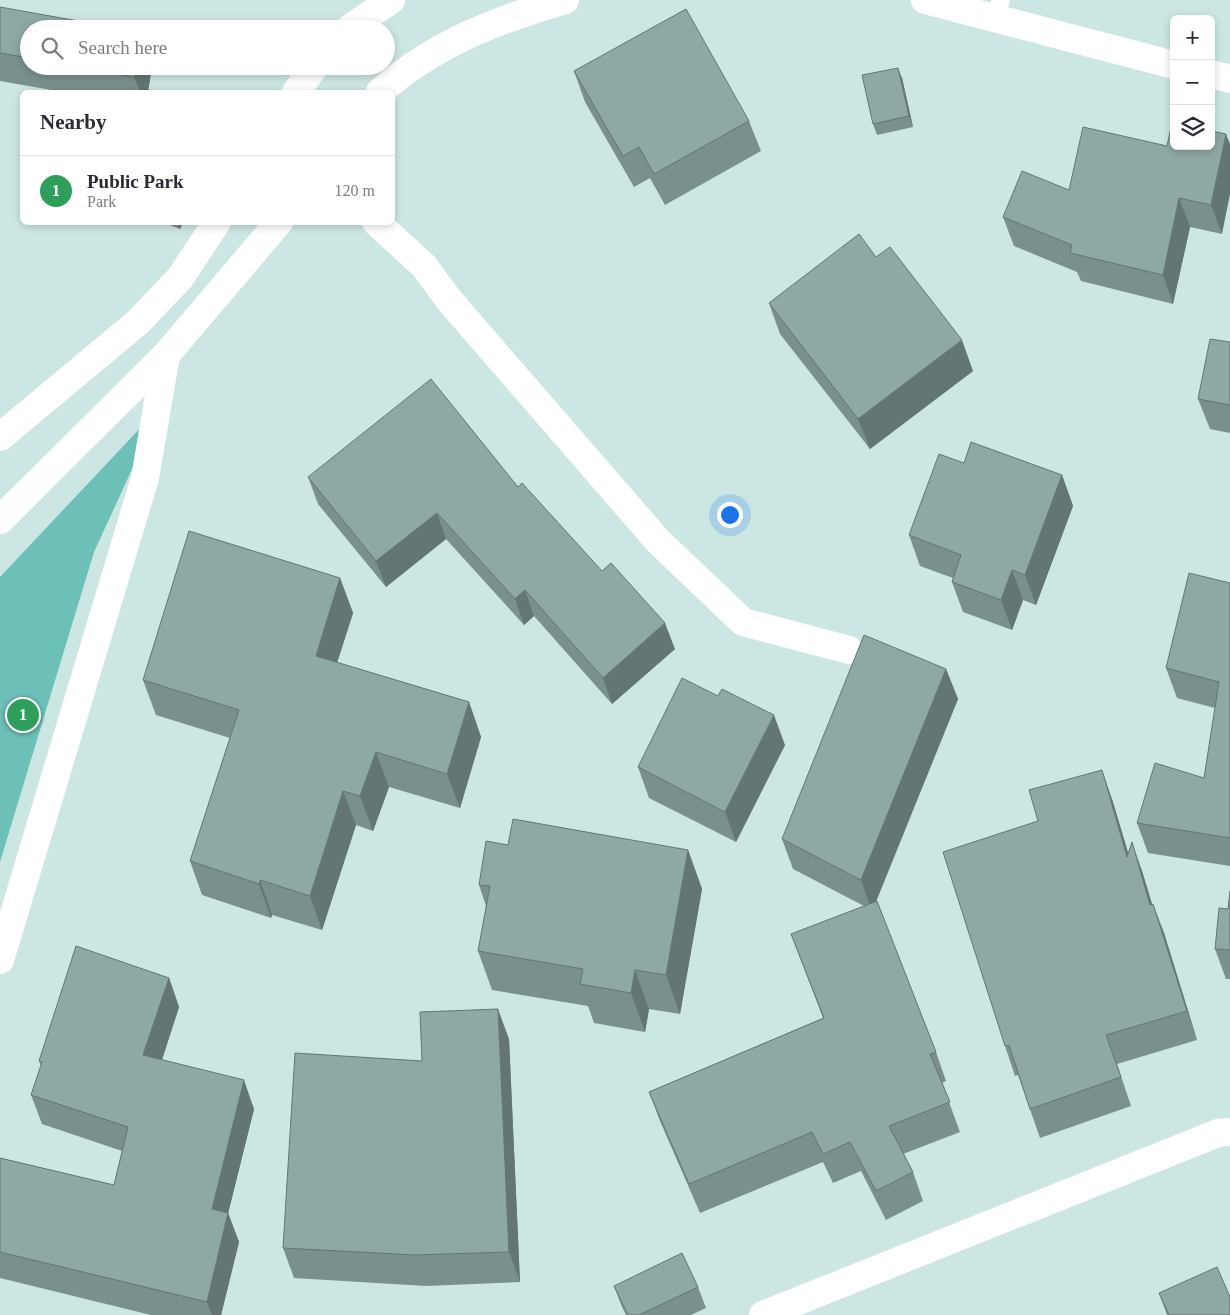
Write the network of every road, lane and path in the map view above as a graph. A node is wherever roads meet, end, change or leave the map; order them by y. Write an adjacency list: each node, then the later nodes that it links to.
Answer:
1 (391, 0): 5 (street)
2 (565, 0): 11 (street)
3 (925, 0): 4 (street)
4 (997, 9): 6 (street)
5 (362, 20)
6 (1170, 64)
7 (308, 75): 10 (street)
8 (1215, 75): 9 (street)
9 (1230, 79)
10 (297, 90)
11 (382, 90)
12 (215, 225): 16 (street)
13 (275, 225): 15 (street)
14 (379, 225): 18 (street)
15 (166, 355): 17 (street); 19 (street)
16 (0, 437)
17 (0, 520)
18 (849, 650)
19 (0, 960)
20 (1230, 1132): 21 (street)
21 (763, 1315)

